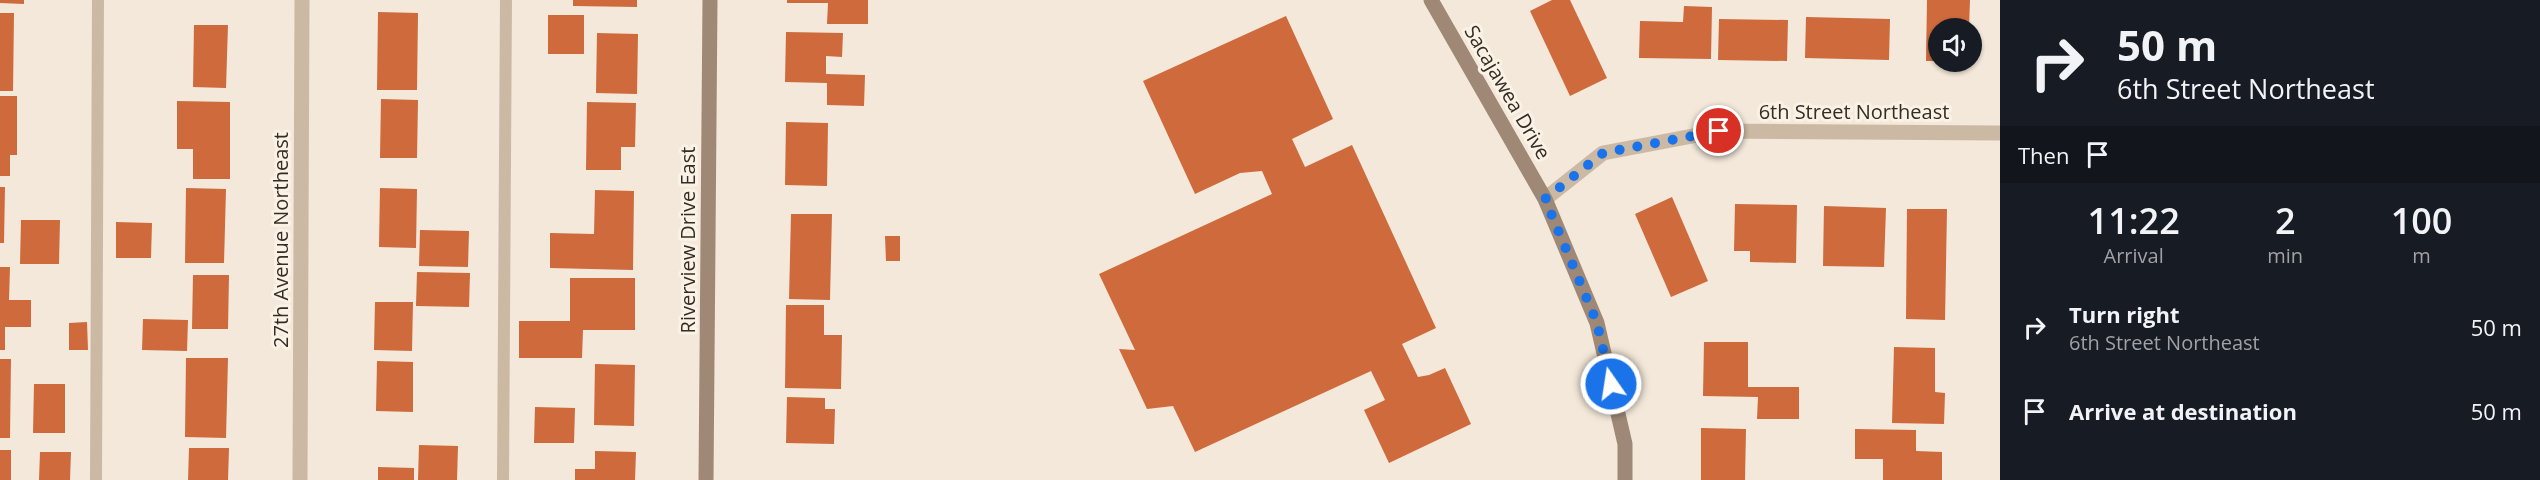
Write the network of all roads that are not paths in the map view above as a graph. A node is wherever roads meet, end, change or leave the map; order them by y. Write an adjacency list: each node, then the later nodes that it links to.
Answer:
1 (98, 0): 8 (lane)
2 (302, 0): 9 (street, 27th Avenue Northeast)
3 (506, 0): 10 (lane)
4 (710, 0): 11 (street, Riverview Drive East)
5 (1431, 0): 7 (street, Sacajawea Drive)
6 (2000, 133): 7 (street, 6th Street Northeast)
7 (1545, 199): 12 (street, Sacajawea Drive)
8 (96, 480)
9 (300, 480)
10 (503, 480)
11 (706, 480)
12 (1625, 480)

